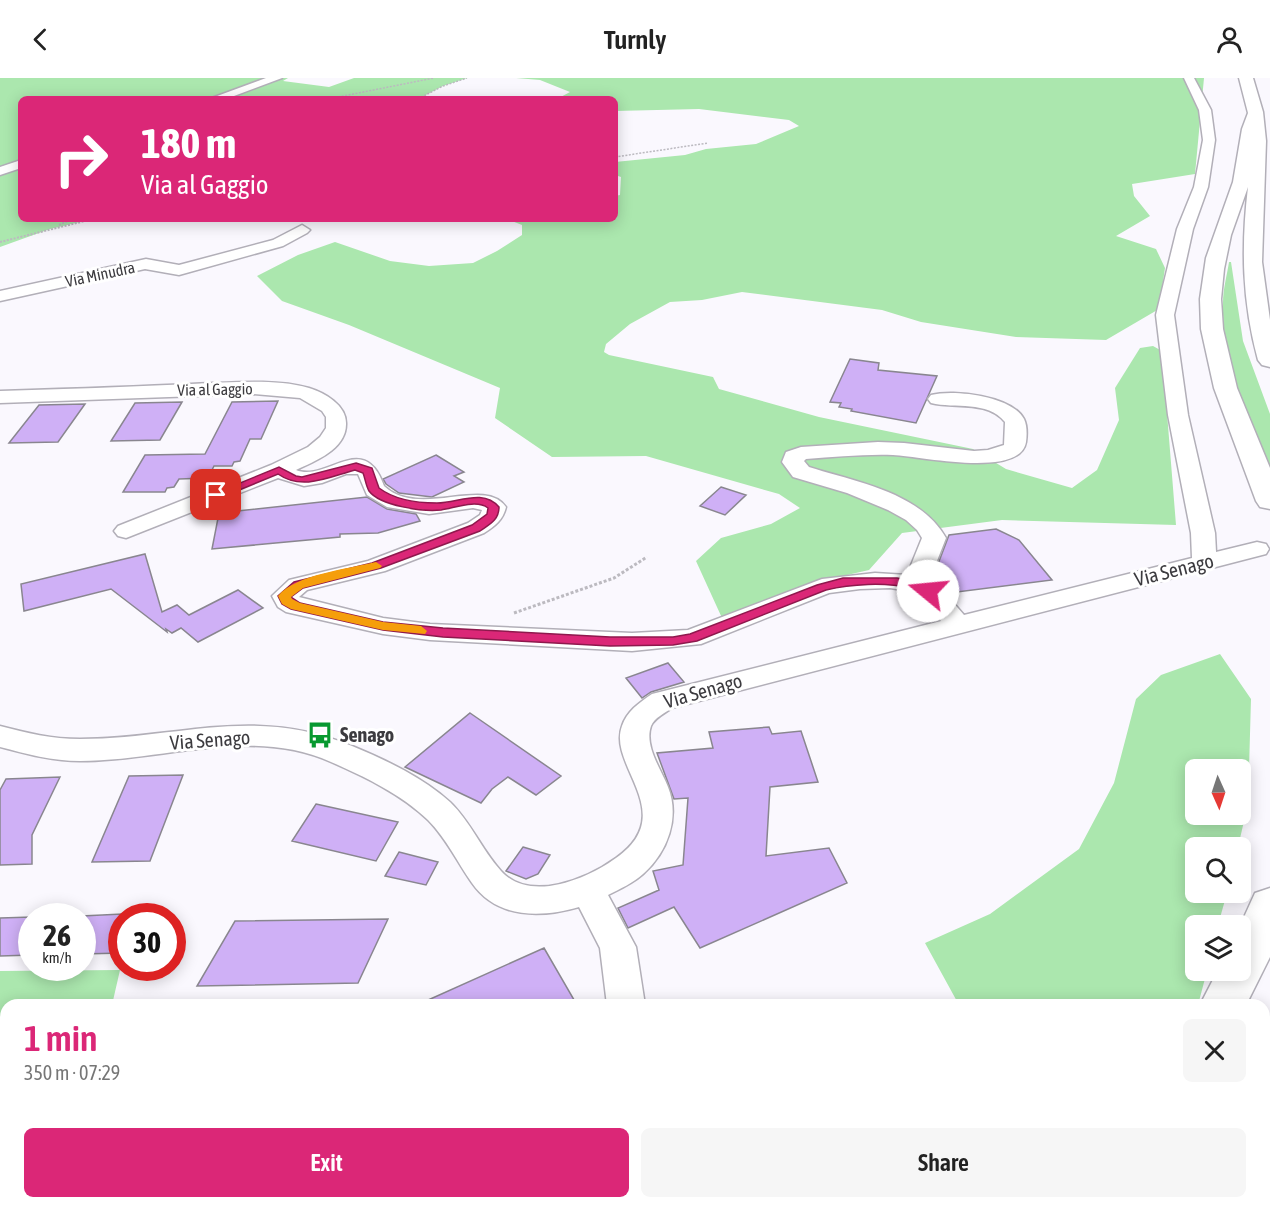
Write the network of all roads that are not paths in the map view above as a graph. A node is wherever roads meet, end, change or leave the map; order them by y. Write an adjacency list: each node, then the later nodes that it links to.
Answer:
1 (1189, 78): 17 (street)
2 (1246, 78): 5 (highway)
3 (280, 79): 4 (street)
4 (225, 96)
5 (1256, 112): 10 (highway); 14 (highway)
6 (18, 165): 7 (street)
7 (0, 171)
8 (302, 230): 9 (street, Via Minudra)
9 (0, 296)
10 (1270, 360)
11 (0, 397): 13 (street, Via al Gaggio)
12 (938, 399): 18 (street)
13 (279, 470): 15 (street, Via al Gaggio); 18 (street)
14 (1270, 501)
15 (126, 531)
16 (1257, 549): 17 (street, Via Senago)
17 (1204, 562): 19 (street, Via Senago)
18 (915, 585): 19 (street)
19 (958, 625): 21 (street, Via Senago)
20 (0, 736): 21 (street, Via Senago)
21 (586, 888): 23 (street)
22 (1270, 905): 24 (highway)
23 (625, 999)
24 (1226, 999)

